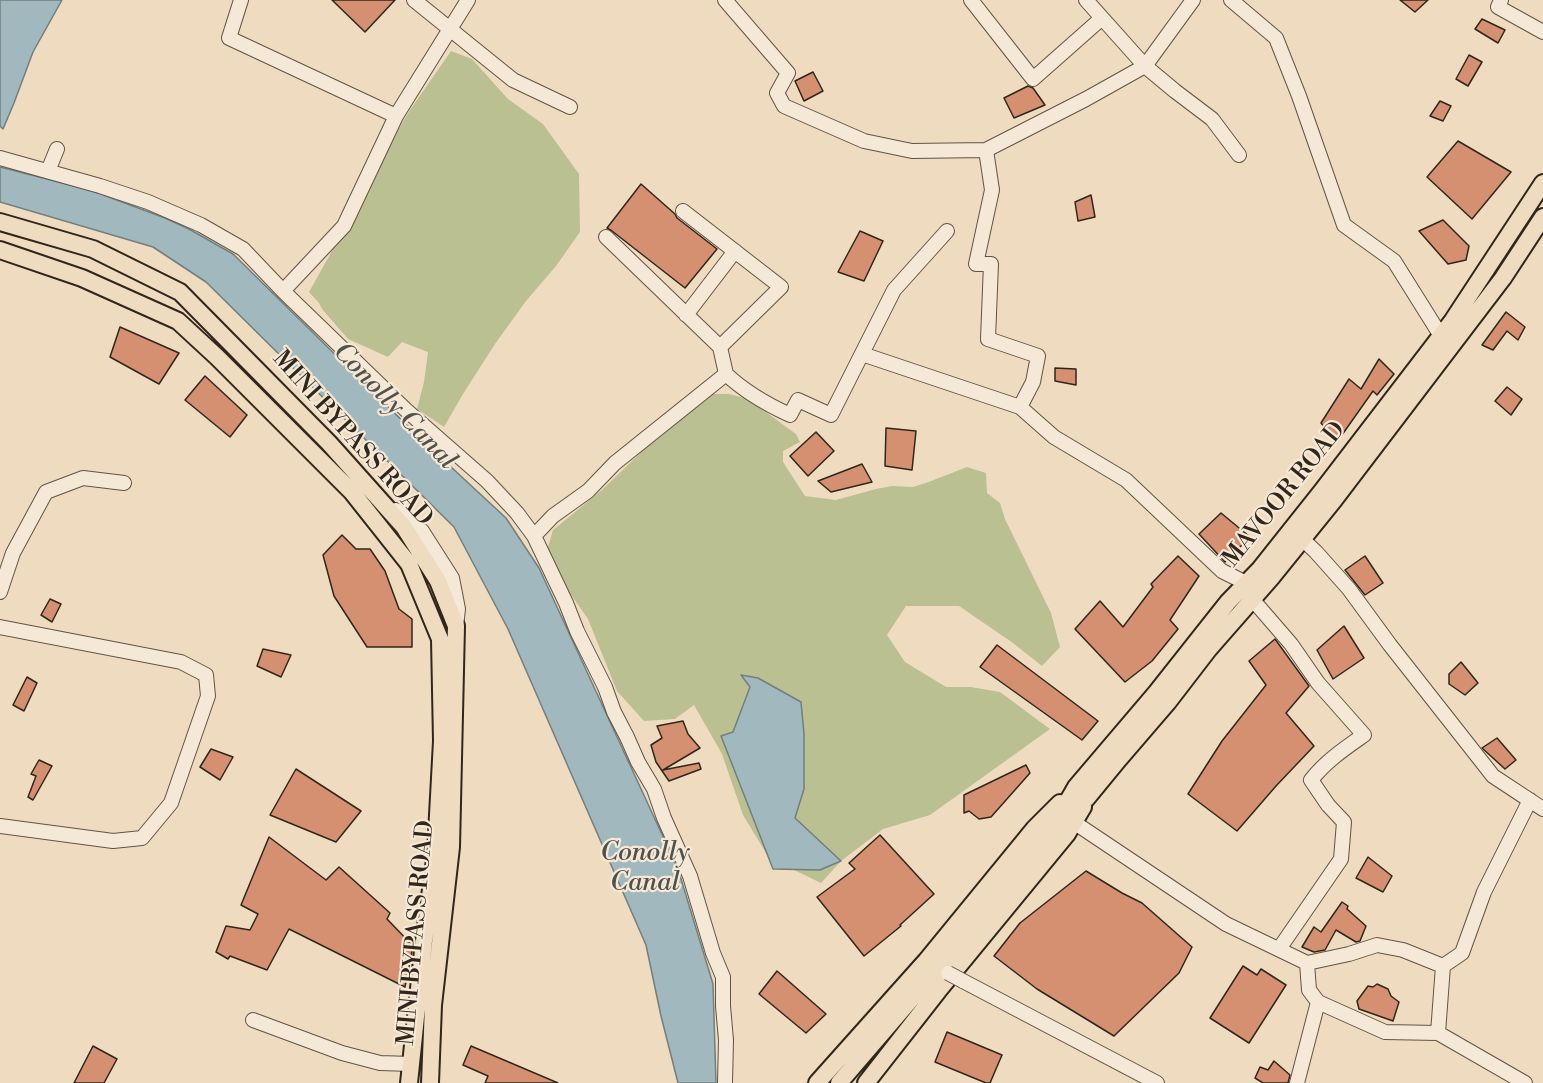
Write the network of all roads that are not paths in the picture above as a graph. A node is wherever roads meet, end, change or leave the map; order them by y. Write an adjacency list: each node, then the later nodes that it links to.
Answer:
1 (242, 0): 15 (street)
2 (414, 0): 11 (street)
3 (468, 0): 11 (street)
4 (725, 0): 17 (street)
5 (971, 0): 10 (street)
6 (1086, 0): 10 (street)
7 (1193, 0): 13 (street)
8 (1231, 0): 32 (street)
9 (1501, 0): 12 (street)
10 (1102, 18): 13 (street)
11 (450, 30): 14 (street); 15 (street)
12 (1543, 32)
13 (1145, 66): 17 (street); 18 (street)
14 (570, 107)
15 (396, 116): 30 (street)
16 (57, 149): 20 (street)
17 (986, 150): 36 (street)
18 (1239, 155)
19 (0, 158): 20 (street)
20 (48, 171): 30 (street)
21 (1543, 183): 22 (main road, MAVOOR ROAD)
22 (1527, 208): 24 (street); 32 (main road, MAVOOR ROAD)
23 (683, 211): 29 (street)
24 (1543, 218): 38 (main road, MAVOOR ROAD)
25 (0, 222): 45 (main road, MINI BYPASS ROAD)
26 (947, 231): 34 (street)
27 (606, 237): 31 (street)
28 (0, 250): 45 (main road, MINI BYPASS ROAD)
29 (735, 251): 31 (street); 33 (street)
30 (283, 291): 39 (street)
31 (686, 315): 33 (street)
32 (1441, 336): 38 (main road, MAVOOR ROAD)
33 (720, 347): 35 (street)
34 (862, 354): 35 (street); 36 (street)
35 (726, 374): 39 (street)
36 (1020, 407): 41 (street)
37 (124, 483): 40 (street)
38 (1297, 534): 41 (main road, MAVOOR ROAD); 43 (main road, MAVOOR ROAD); 47 (street)
39 (534, 536): 62 (street)
40 (6, 553): 42 (street)
41 (1246, 583): 46 (main road, MAVOOR ROAD)
42 (0, 592)
43 (1252, 599): 46 (main road, MAVOOR ROAD); 51 (street)
44 (0, 627): 50 (street)
45 (448, 696): 58 (main road, MINI BYPASS ROAD); 61 (main road, MINI BYPASS ROAD)
46 (1081, 793): 49 (main road); 63 (main road); 64 (main road, MAVOOR ROAD)
47 (1530, 800): 48 (street); 53 (street)
48 (1543, 809)
49 (1074, 823): 51 (street); 65 (main road)
50 (0, 826)
51 (1279, 949): 52 (street)
52 (1307, 963): 53 (street); 55 (street)
53 (1443, 966): 57 (street)
54 (946, 972): 66 (street, bridge)
55 (1318, 1002): 57 (street); 67 (street)
56 (253, 1020): 58 (street)
57 (1438, 1033): 68 (street)
58 (411, 1064): 59 (main road, MINI BYPASS ROAD)
59 (409, 1083)
60 (424, 1083): 61 (main road)
61 (430, 1083)
62 (725, 1083)
63 (817, 1083)
64 (839, 1083)
65 (866, 1083)
66 (1157, 1083)
67 (1297, 1083)
68 (1525, 1083)

